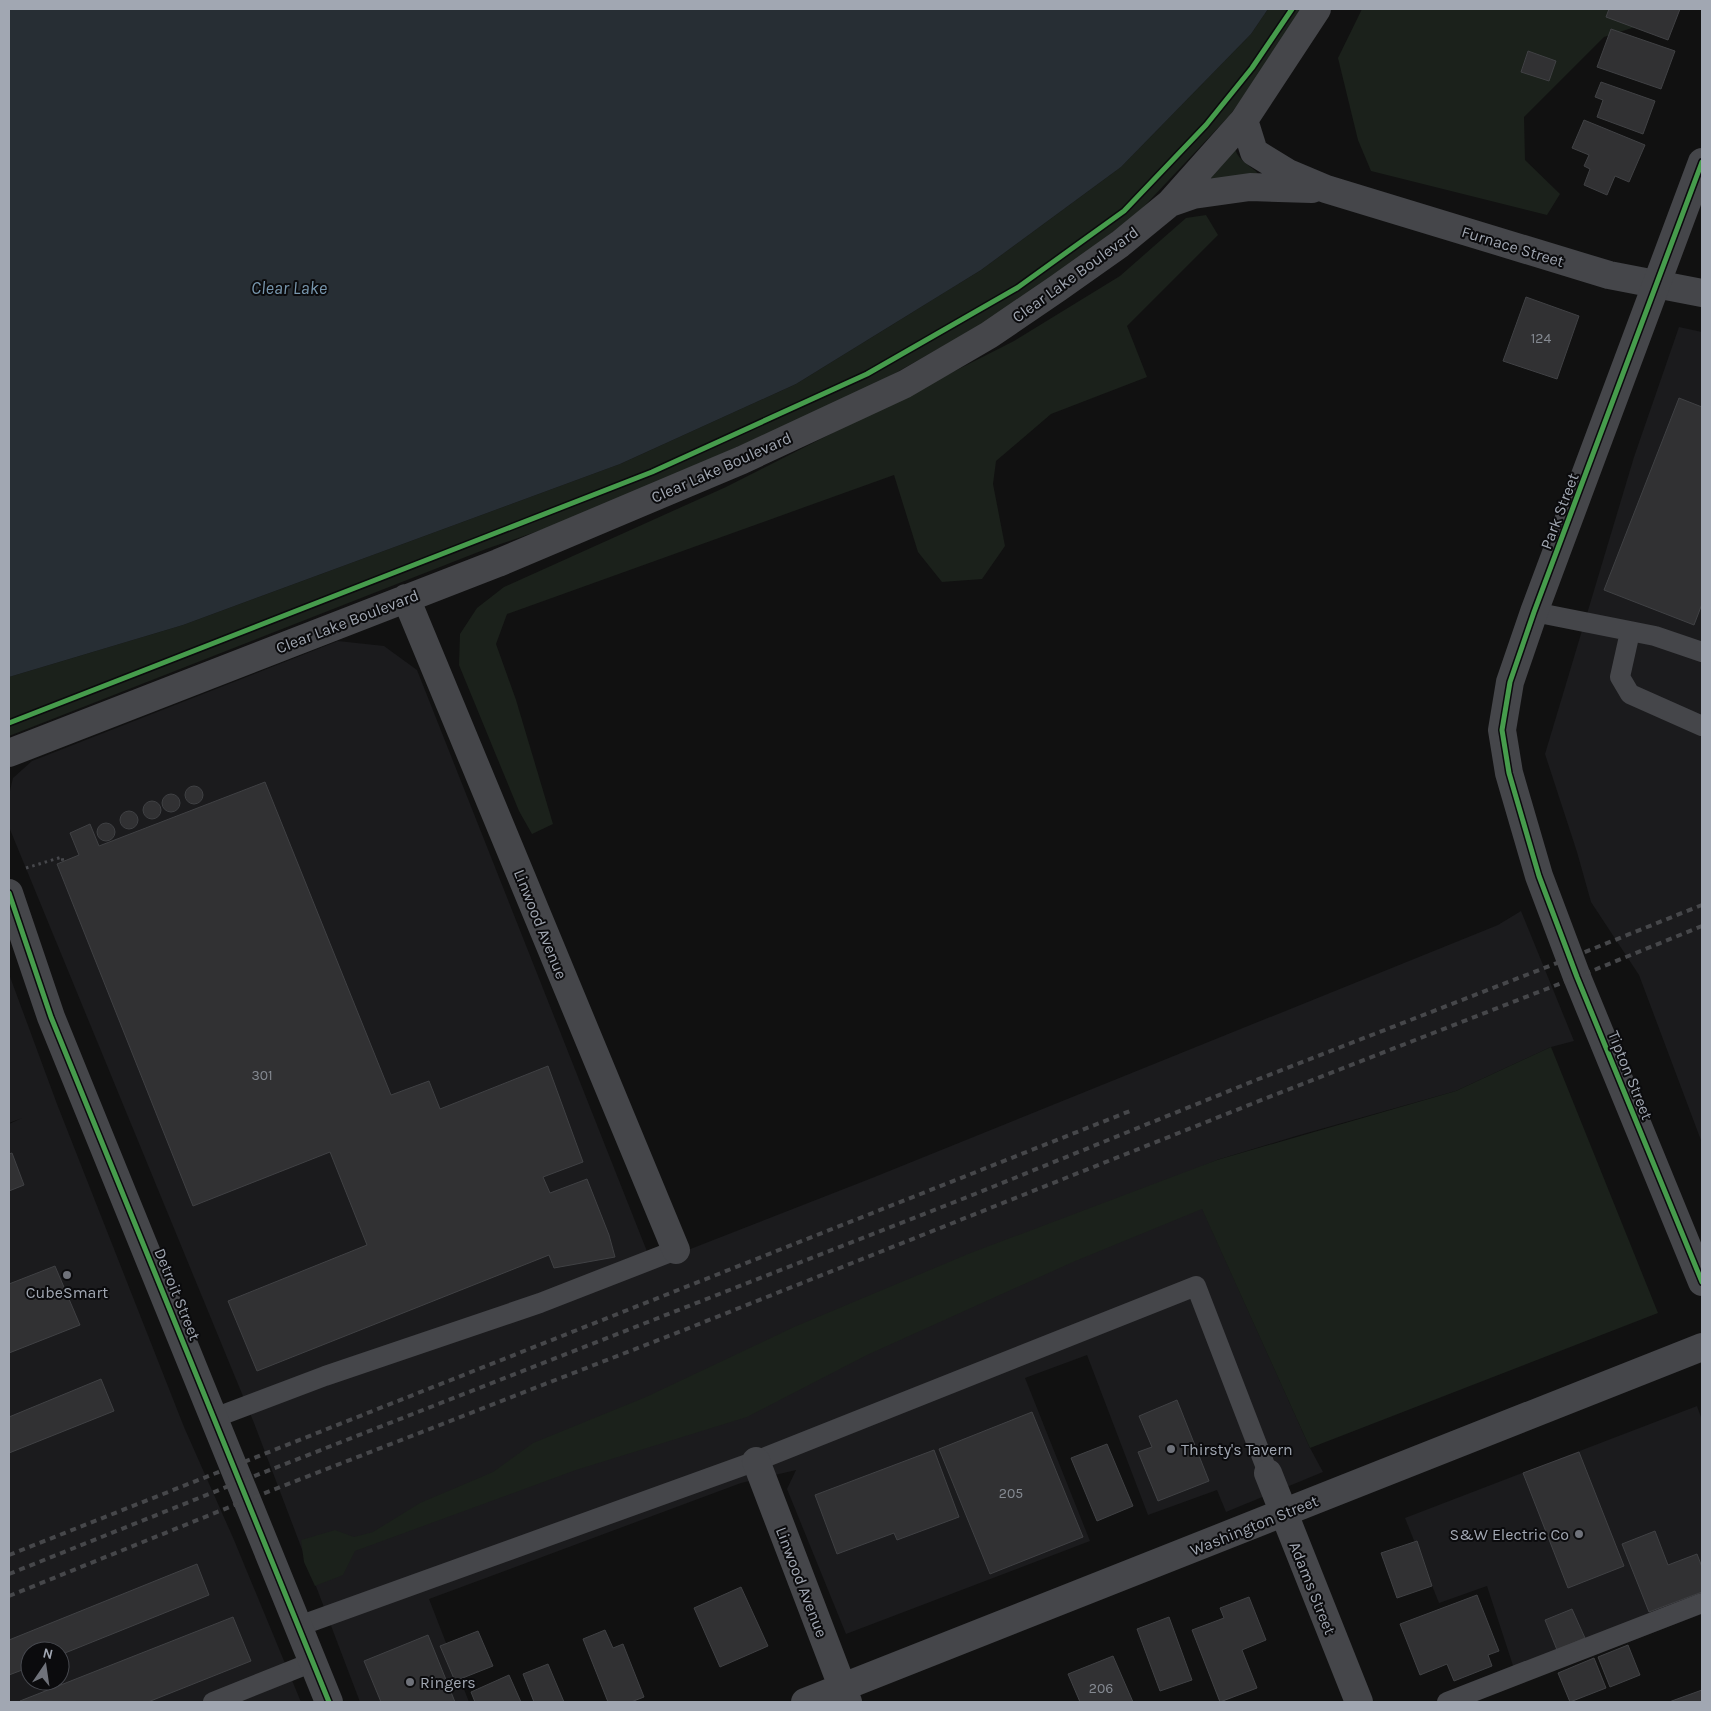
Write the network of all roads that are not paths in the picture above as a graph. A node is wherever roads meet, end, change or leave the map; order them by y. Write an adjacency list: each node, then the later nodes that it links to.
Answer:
1 (1317, 9): 2 (street, Clear Lake Boulevard)
2 (1244, 120): 4 (street, Furnace Street); 5 (street, Clear Lake Boulevard)
3 (1702, 162): 6 (street, Park Street)
4 (1326, 189): 5 (street, Furnace Street); 6 (street, Furnace Street)
5 (1170, 203): 8 (street, Clear Lake Boulevard)
6 (1657, 285): 7 (street, Furnace Street); 9 (street, Park Street)
7 (1702, 293)
8 (406, 598): 13 (street, Clear Lake Boulevard); 16 (street, Linwood Avenue)
9 (1534, 612): 10 (lane); 14 (street, Park Street)
10 (1630, 632): 11 (lane); 12 (lane)
11 (1702, 652)
12 (1702, 726)
13 (9, 753)
14 (1539, 876): 17 (street, Tipton Street)
15 (9, 893): 19 (street, Detroit Street)
16 (676, 1250): 19 (lane)
17 (1702, 1282)
18 (1702, 1347): 22 (street, Washington Street)
19 (214, 1418): 24 (street, Detroit Street)
20 (756, 1461): 21 (lane); 24 (lane); 26 (street, Linwood Avenue)
21 (1268, 1473): 22 (street, Adams Street)
22 (1283, 1514): 26 (street, Washington Street); 30 (street, Adams Street)
23 (1702, 1603): 31 (lane)
24 (299, 1626): 25 (street, Detroit Street)
25 (313, 1662): 27 (lane); 28 (street, Detroit Street)
26 (845, 1695): 29 (street, Washington Street)
27 (214, 1702)
28 (329, 1702)
29 (805, 1702)
30 (1359, 1702)
31 (1447, 1702)

